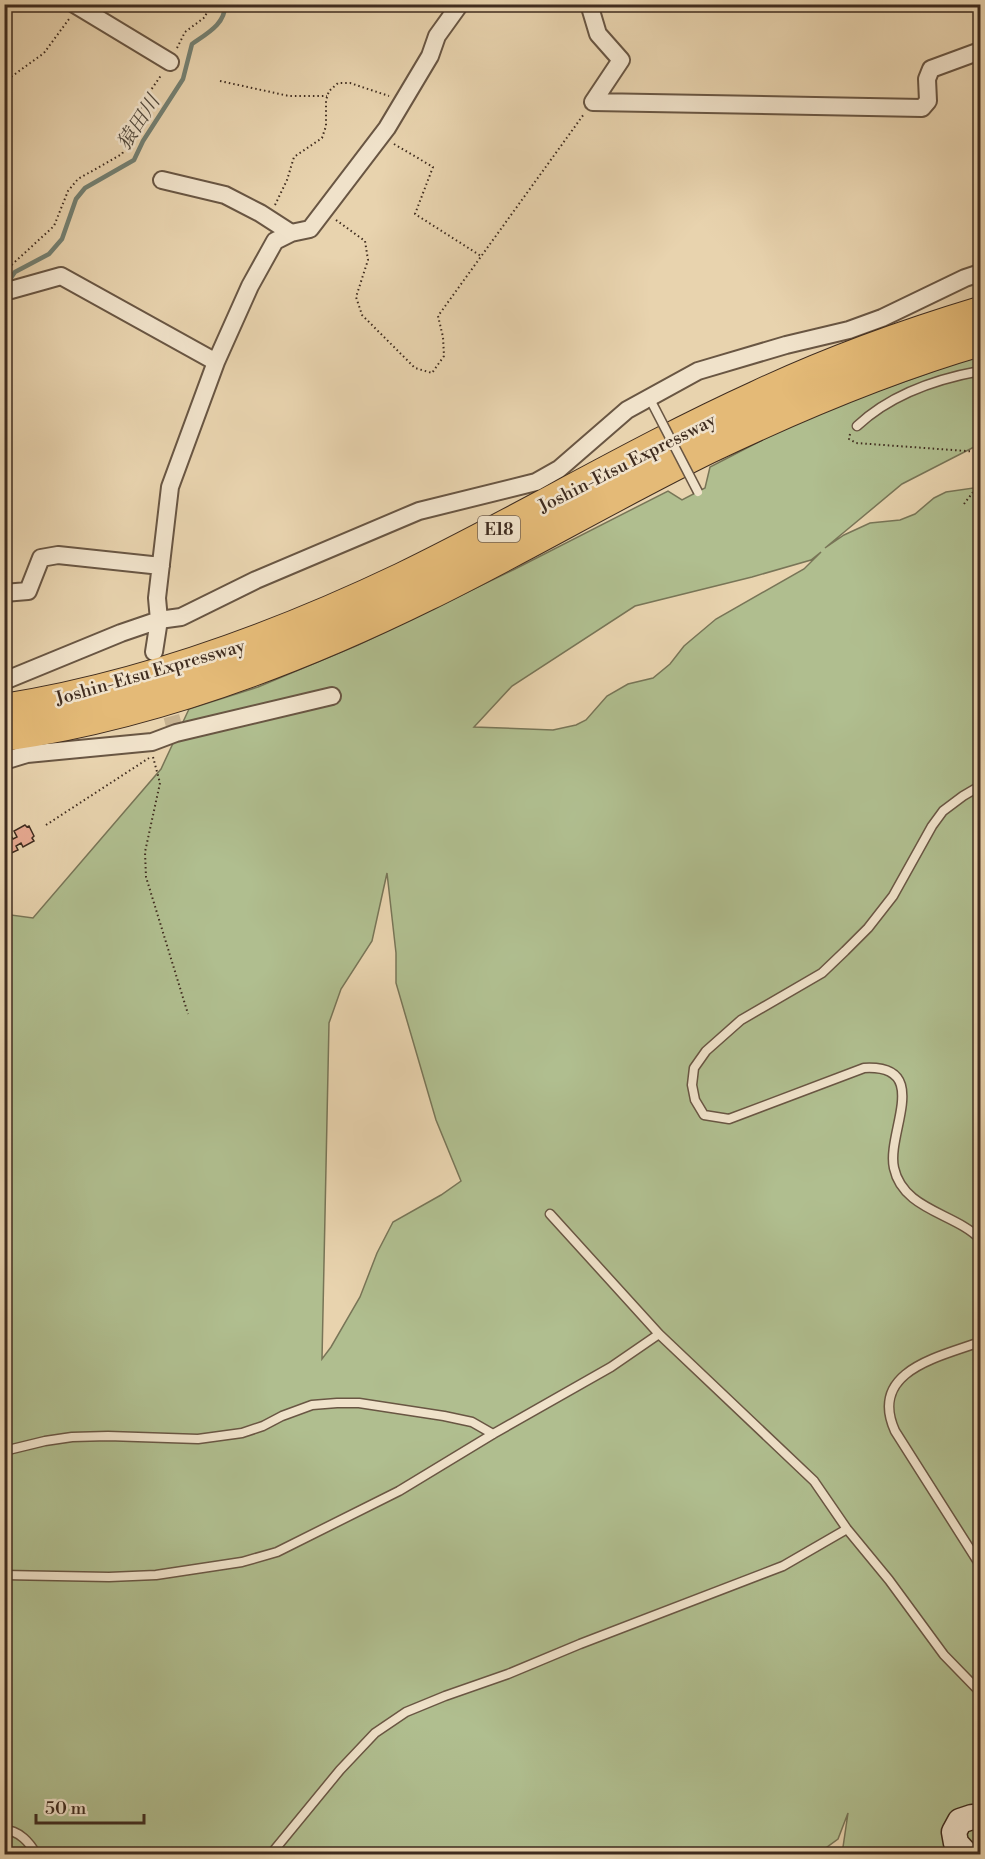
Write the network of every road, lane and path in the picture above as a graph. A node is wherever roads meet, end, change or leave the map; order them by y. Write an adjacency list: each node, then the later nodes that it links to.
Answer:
1 (210, 4): 6 (path)
2 (460, 4): 10 (street)
3 (589, 4): 11 (street)
4 (76, 6): 6 (street); 8 (path)
5 (981, 51): 11 (street)
6 (170, 63): 18 (path)
7 (220, 81): 9 (path)
8 (4, 82)
9 (327, 96): 10 (path); 15 (path)
10 (404, 101): 12 (street)
11 (593, 102): 17 (path)
12 (381, 136): 14 (street); 17 (path)
13 (162, 180): 15 (street)
14 (325, 211): 16 (street); 17 (path)
15 (269, 218): 16 (street)
16 (291, 233): 23 (street)
17 (481, 256)
18 (4, 272)
19 (981, 273): 25 (street)
20 (4, 286): 23 (street)
21 (981, 313): 37 (highway, Joshin-Etsu Expressway / E18)
22 (981, 340): 38 (highway, Joshin-Etsu Expressway / E18)
23 (216, 362): 31 (street)
24 (981, 371): 26 (lane)
25 (650, 401): 29 (lane, bridge); 33 (street)
26 (856, 426): 27 (path)
27 (981, 452)
28 (981, 483): 30 (path)
29 (698, 492)
30 (964, 504)
31 (161, 566): 32 (street); 33 (street)
32 (4, 593)
33 (159, 620): 34 (street); 35 (street)
34 (154, 652)
35 (4, 681)
36 (332, 696): 39 (street)
37 (4, 710)
38 (4, 735)
39 (4, 761)
40 (981, 786): 44 (lane)
41 (46, 825): 42 (path)
42 (188, 1014)
43 (550, 1214): 45 (lane)
44 (981, 1239)
45 (659, 1334): 47 (lane); 49 (lane)
46 (981, 1342): 50 (lane)
47 (493, 1434): 48 (lane); 51 (lane)
48 (4, 1451)
49 (847, 1529): 52 (lane); 56 (lane)
50 (981, 1565)
51 (4, 1575)
52 (981, 1692)
53 (981, 1817): 57 (street)
54 (4, 1830): 55 (lane)
55 (36, 1854)
56 (271, 1854)
57 (966, 1854)

